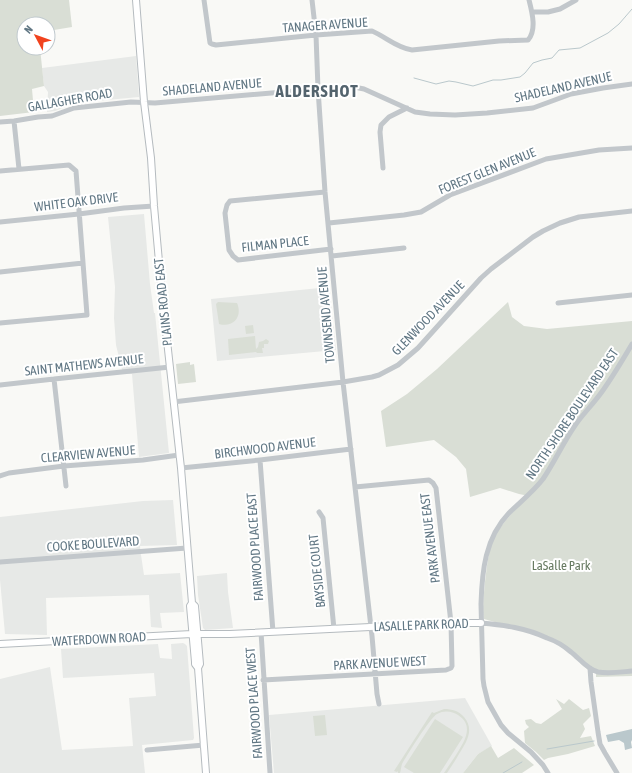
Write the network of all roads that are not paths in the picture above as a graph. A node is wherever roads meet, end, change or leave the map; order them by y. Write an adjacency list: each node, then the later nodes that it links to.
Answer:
1 (136, 0): 10 (main road, PLAINS ROAD EAST)
2 (204, 0): 7 (street, TANAGER AVENUE)
3 (312, 0): 7 (street, TOWNSEND AVENUE)
4 (530, 0): 6 (street)
5 (576, 0): 6 (street)
6 (532, 12): 7 (street, TANAGER AVENUE)
7 (316, 35): 9 (street, TOWNSEND AVENUE)
8 (632, 84): 11 (street, SHADELAND AVENUE)
9 (318, 89): 10 (street, SHADELAND AVENUE); 11 (street, SHADELAND AVENUE); 18 (street, TOWNSEND AVENUE)
10 (144, 102): 12 (street, GALLAGHER ROAD); 19 (main road, PLAINS ROAD EAST)
11 (407, 108): 15 (street)
12 (14, 121): 13 (street, GALLAGHER ROAD); 16 (street)
13 (0, 122)
14 (632, 148): 23 (street, FOREST GLEN AVENUE)
15 (383, 168)
16 (19, 169): 17 (street); 21 (street)
17 (0, 171)
18 (326, 192): 23 (street, TOWNSEND AVENUE); 25 (street, FILMAN PLACE)
19 (154, 206): 21 (street, WHITE OAK DRIVE); 33 (main road, PLAINS ROAD EAST)
20 (632, 211): 35 (street, GLENWOOD AVENUE)
21 (80, 214): 22 (street, WHITE OAK DRIVE); 27 (street)
22 (0, 222)
23 (329, 223): 25 (street, TOWNSEND AVENUE)
24 (404, 248): 26 (street)
25 (331, 249): 26 (street, TOWNSEND AVENUE)
26 (332, 256): 35 (street, TOWNSEND AVENUE)
27 (83, 263): 28 (street); 31 (street)
28 (0, 272)
29 (632, 296): 30 (street)
30 (558, 303)
31 (0, 323)
32 (632, 344): 50 (street, NORTH SHORE BOULEVARD EAST)
33 (170, 367): 34 (street, SAINT MATHEWS AVENUE); 37 (main road, PLAINS ROAD EAST)
34 (54, 379): 36 (street, SAINT MATHEWS AVENUE); 41 (street)
35 (343, 382): 37 (street, GLENWOOD AVENUE); 38 (street, TOWNSEND AVENUE)
36 (0, 385)
37 (173, 402): 39 (main road, PLAINS ROAD EAST)
38 (351, 448): 40 (street, BIRCHWOOD AVENUE); 45 (street, TOWNSEND AVENUE)
39 (179, 455): 41 (street, CLEARVIEW AVENUE); 42 (main road, PLAINS ROAD EAST)
40 (260, 460): 42 (street, BIRCHWOOD AVENUE); 54 (street, FAIRWOOD PLACE EAST)
41 (64, 466): 43 (street, CLEARVIEW AVENUE); 44 (street)
42 (181, 468): 47 (main road, PLAINS ROAD EAST)
43 (0, 476)
44 (66, 486)
45 (354, 487): 49 (street, PARK AVENUE EAST); 51 (street, TOWNSEND AVENUE)
46 (319, 512): 52 (street, BAYSIDE COURT)
47 (187, 548): 48 (street, COOKE BOULEVARD); 55 (main road, PLAINS ROAD EAST)
48 (0, 562)
49 (451, 623): 50 (main road, LASALLE PARK ROAD); 51 (main road, LASALLE PARK ROAD); 59 (street, PARK AVENUE WEST)
50 (481, 623): 57 (street, LASALLE PARK ROAD); 66 (street, NORTH SHORE BOULEVARD EAST)
51 (370, 627): 52 (main road, LASALLE PARK ROAD); 59 (street, TOWNSEND AVENUE)
52 (334, 629): 54 (main road, LASALLE PARK ROAD)
53 (261, 632): 54 (main road, LASALLE PARK ROAD); 55 (main road, LASALLE PARK ROAD); 60 (street, FAIRWOOD PLACE WEST)
54 (273, 632)
55 (195, 634): 56 (main road, WATERDOWN ROAD); 62 (main road, PLAINS ROAD EAST)
56 (0, 644)
57 (590, 668): 58 (street, LASALLE PARK ROAD); 67 (street)
58 (632, 671)
59 (375, 674): 60 (street, PARK AVENUE WEST); 61 (street, TOWNSEND AVENUE)
60 (263, 680): 65 (street, FAIRWOOD PLACE WEST)
61 (379, 704)
62 (204, 745): 63 (street); 64 (main road, PLAINS ROAD EAST)
63 (147, 750)
64 (206, 773)
65 (270, 773)
66 (548, 773)
67 (618, 773)

